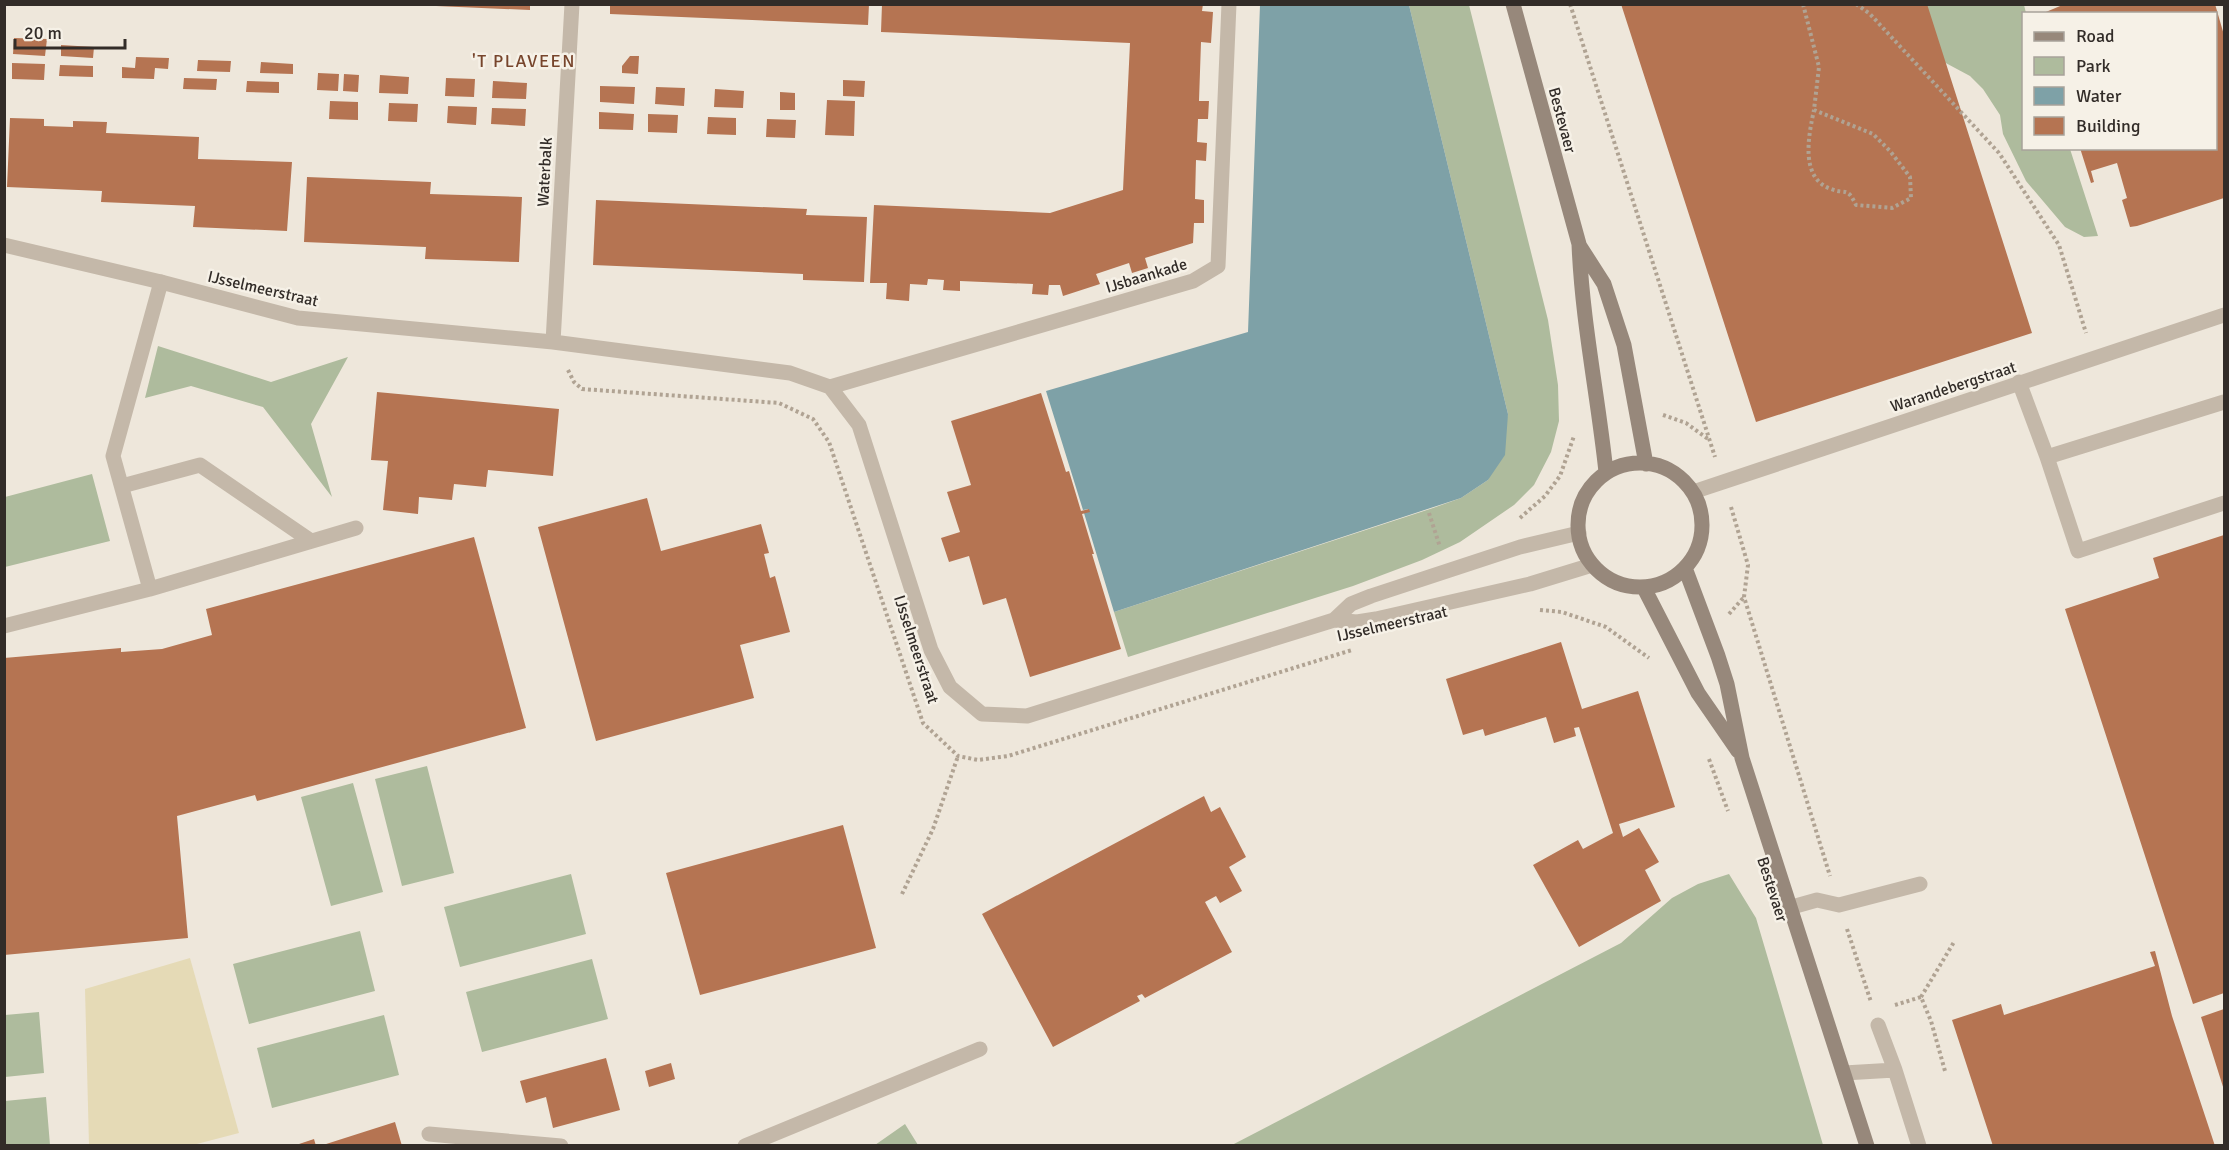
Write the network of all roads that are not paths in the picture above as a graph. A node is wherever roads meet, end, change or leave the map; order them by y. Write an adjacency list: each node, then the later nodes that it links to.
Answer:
1 (572, 4): 8 (street, Waterbalk)
2 (1229, 4): 10 (street, IJsbaankade)
3 (1513, 4): 4 (street, Bestevaer)
4 (1579, 244): 13 (street, Bestevaer); 14 (street, Bestevaer)
5 (4, 245): 6 (street, IJsselmeerstraat)
6 (161, 282): 8 (street, IJsselmeerstraat); 15 (street)
7 (2224, 315): 9 (street, Warandebergstraat)
8 (553, 342): 10 (street, IJsselmeerstraat)
9 (2019, 382): 12 (street); 16 (street, Warandebergstraat)
10 (831, 387): 25 (street, IJsselmeerstraat)
11 (2224, 402): 12 (street)
12 (2047, 457): 17 (street)
13 (1646, 464): 14 (street); 16 (street)
14 (1606, 472): 19 (street)
15 (122, 486): 20 (street); 24 (street)
16 (1693, 492): 22 (street)
17 (2224, 503)
18 (356, 528): 20 (street)
19 (1579, 533): 21 (street); 25 (street, IJsselmeerstraat)
20 (311, 541): 24 (street)
21 (1592, 565): 23 (street); 25 (street, IJsselmeerstraat)
22 (1685, 568): 23 (street); 27 (street, Bestevaer)
23 (1644, 588): 27 (street, Bestevaer)
24 (150, 589): 26 (street)
25 (1334, 620)
26 (4, 626)
27 (1742, 758): 29 (street, Bestevaer)
28 (1920, 884): 29 (street)
29 (1792, 907): 33 (street, Bestevaer)
30 (1876, 1018): 32 (street)
31 (980, 1049): 36 (street)
32 (1895, 1070): 33 (street); 38 (street)
33 (1844, 1073): 37 (street, Bestevaer)
34 (429, 1134): 35 (street)
35 (561, 1146)
36 (745, 1146)
37 (1867, 1146)
38 (1919, 1146)

